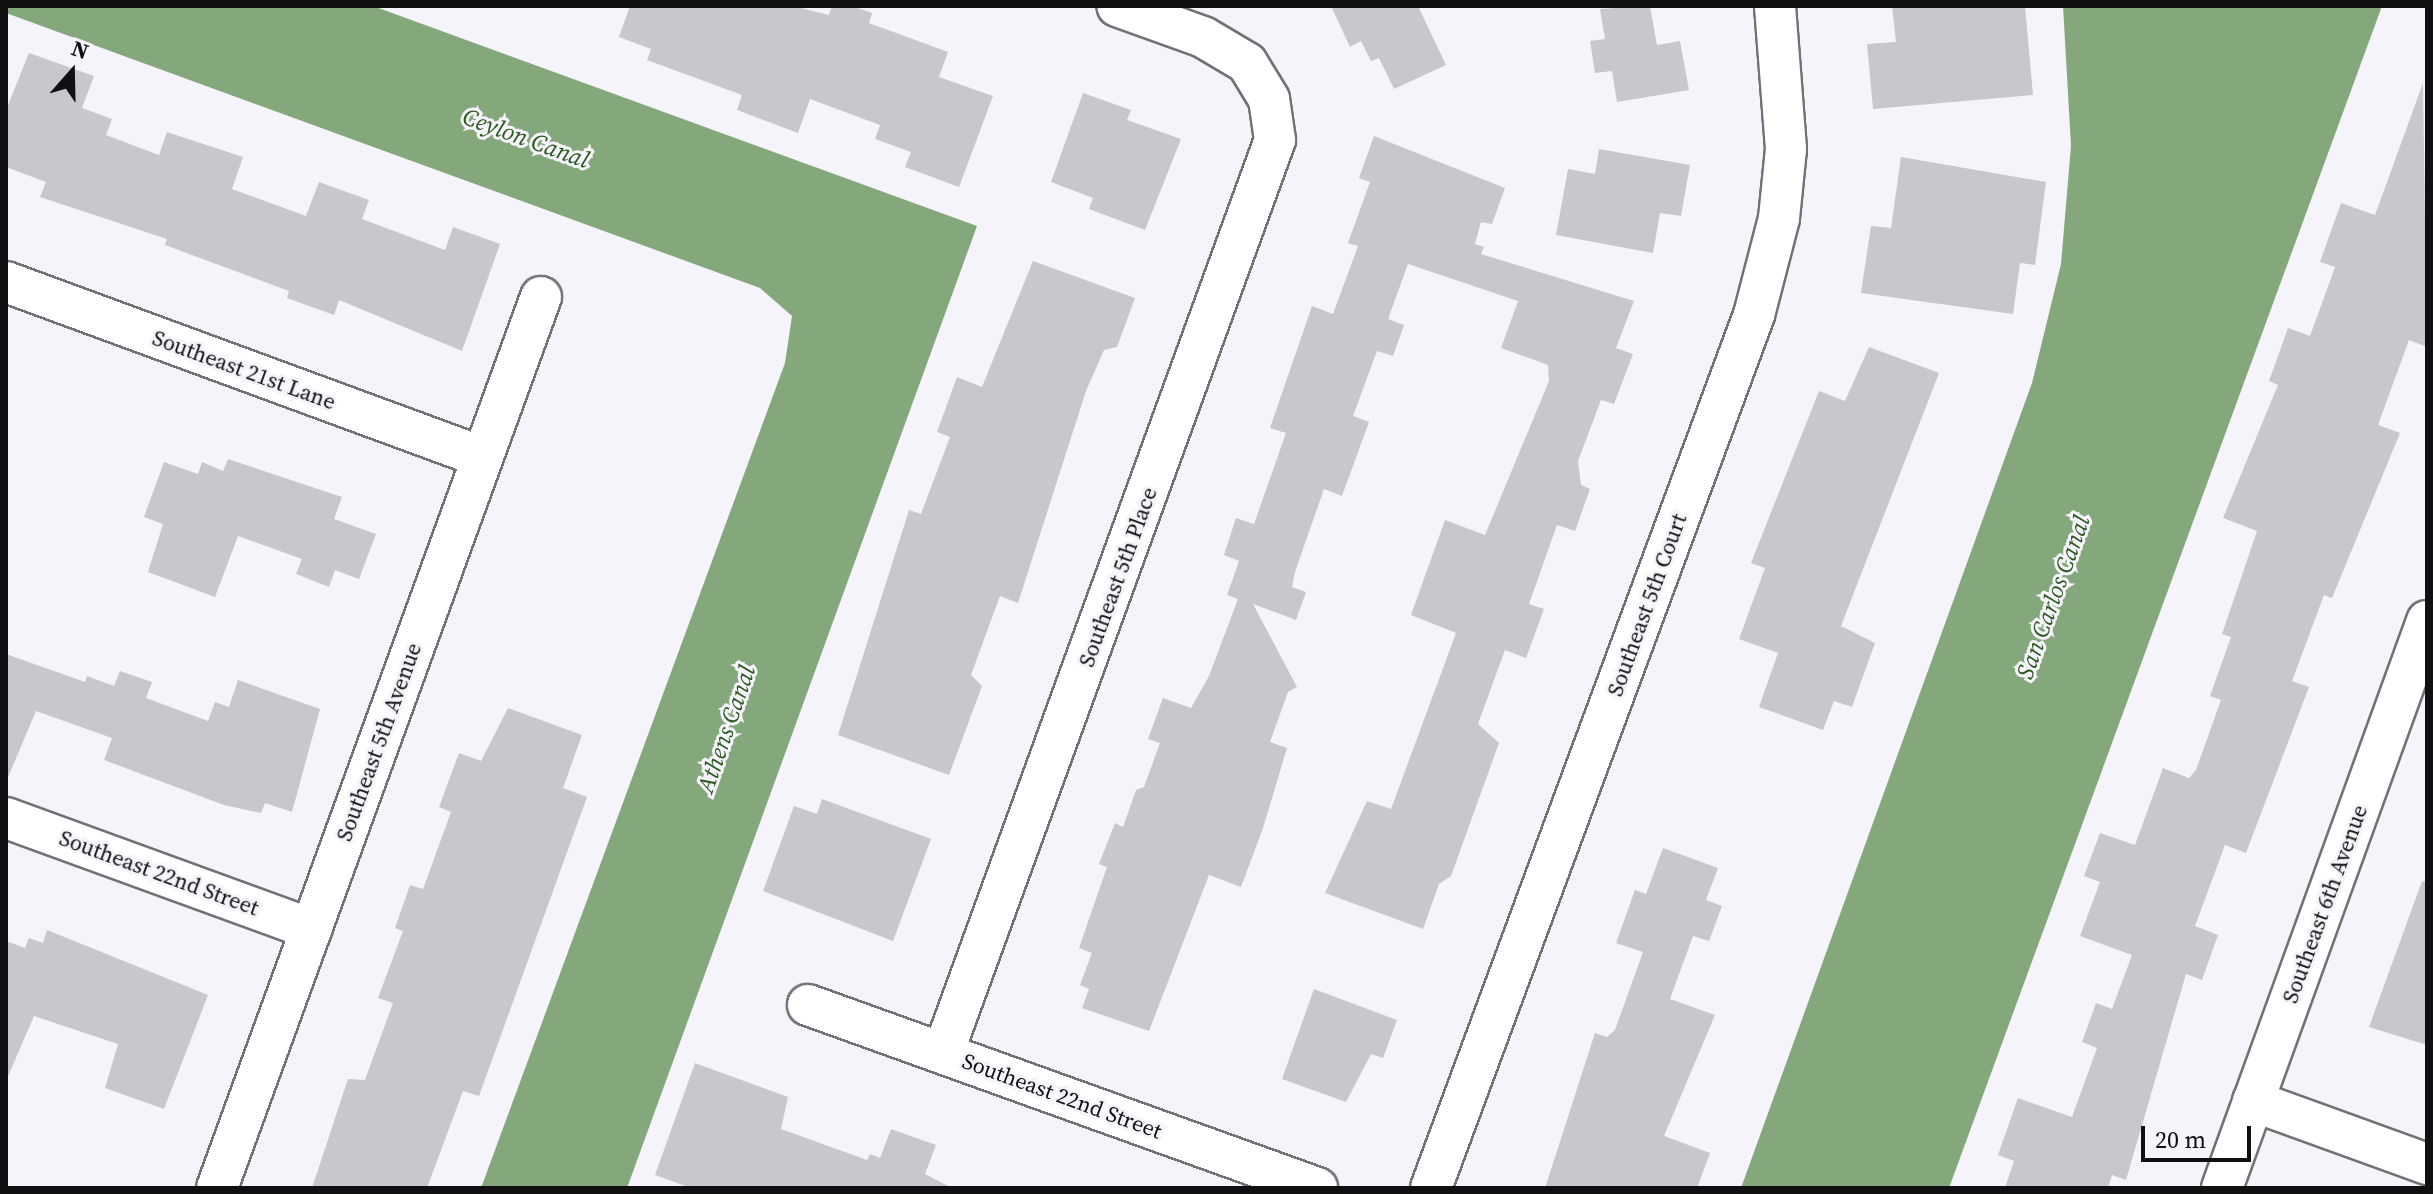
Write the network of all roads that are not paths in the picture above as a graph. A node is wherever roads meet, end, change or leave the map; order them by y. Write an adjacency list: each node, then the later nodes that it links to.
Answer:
1 (1117, 6): 10 (street, Southeast 5th Place)
2 (1775, 6): 15 (street, Southeast 5th Court)
3 (6, 282): 5 (street, Southeast 21st Lane)
4 (541, 297): 5 (street, Southeast 5th Avenue)
5 (482, 457): 8 (street, Southeast 5th Avenue)
6 (2426, 627): 11 (street, Southeast 6th Avenue)
7 (6, 818): 8 (street, Southeast 22nd Street)
8 (311, 929): 13 (street, Southeast 5th Avenue)
9 (808, 1005): 10 (street, Southeast 22nd Street)
10 (943, 1053): 14 (street, Southeast 22nd Street)
11 (2253, 1101): 12 (street); 16 (street, Southeast 6th Avenue)
12 (2427, 1164)
13 (217, 1188)
14 (1317, 1188)
15 (1431, 1188)
16 (2222, 1188)

